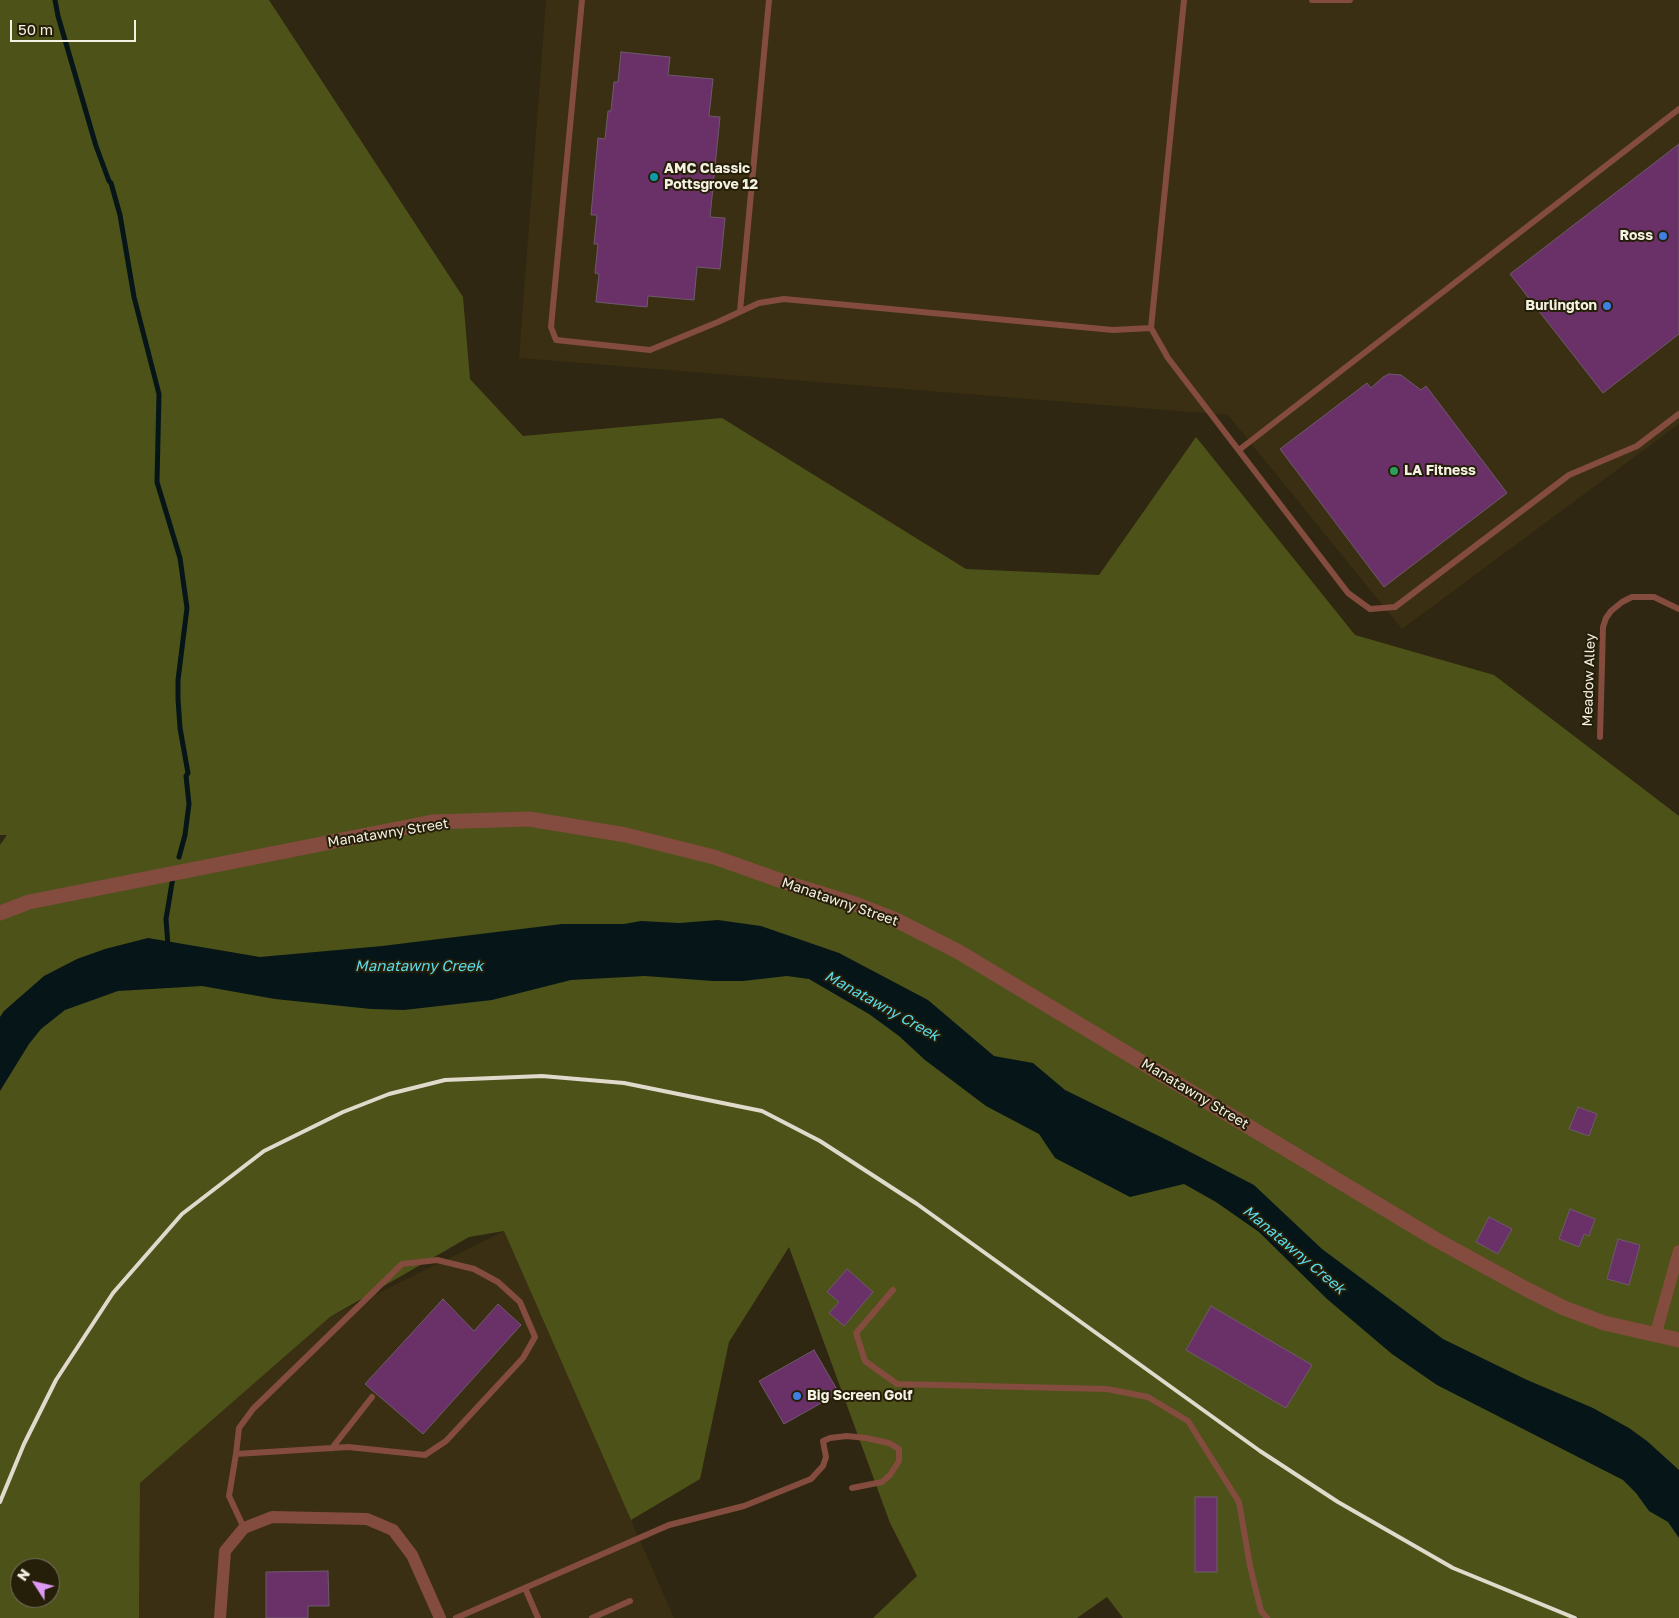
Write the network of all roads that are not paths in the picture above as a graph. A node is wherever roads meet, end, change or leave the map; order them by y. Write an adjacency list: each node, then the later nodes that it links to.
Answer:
1 (582, 0): 7 (lane)
2 (769, 0): 7 (lane)
3 (1184, 0): 8 (lane)
4 (1312, 0): 5 (lane)
5 (1350, 0)
6 (1679, 109): 10 (lane)
7 (740, 311): 8 (lane)
8 (1151, 328): 10 (lane)
9 (1679, 414): 10 (lane)
10 (1239, 450)
11 (1679, 609): 12 (lane, Meadow Alley)
12 (1600, 737)
13 (0, 913): 16 (street, Manatawny Street)
14 (1679, 1251): 16 (street)
15 (893, 1290): 30 (lane)
16 (1655, 1336): 17 (street, Manatawny Street)
17 (1679, 1340)
18 (372, 1397): 19 (lane)
19 (332, 1448): 20 (lane); 20 (lane)
20 (236, 1454): 22 (lane)
21 (852, 1488): 23 (lane)
22 (244, 1528): 25 (street); 26 (street)
23 (526, 1588): 27 (lane); 28 (lane)
24 (630, 1601): 29 (lane)
25 (220, 1618)
26 (440, 1618)
27 (456, 1618)
28 (538, 1618)
29 (592, 1618)
30 (1267, 1618)

